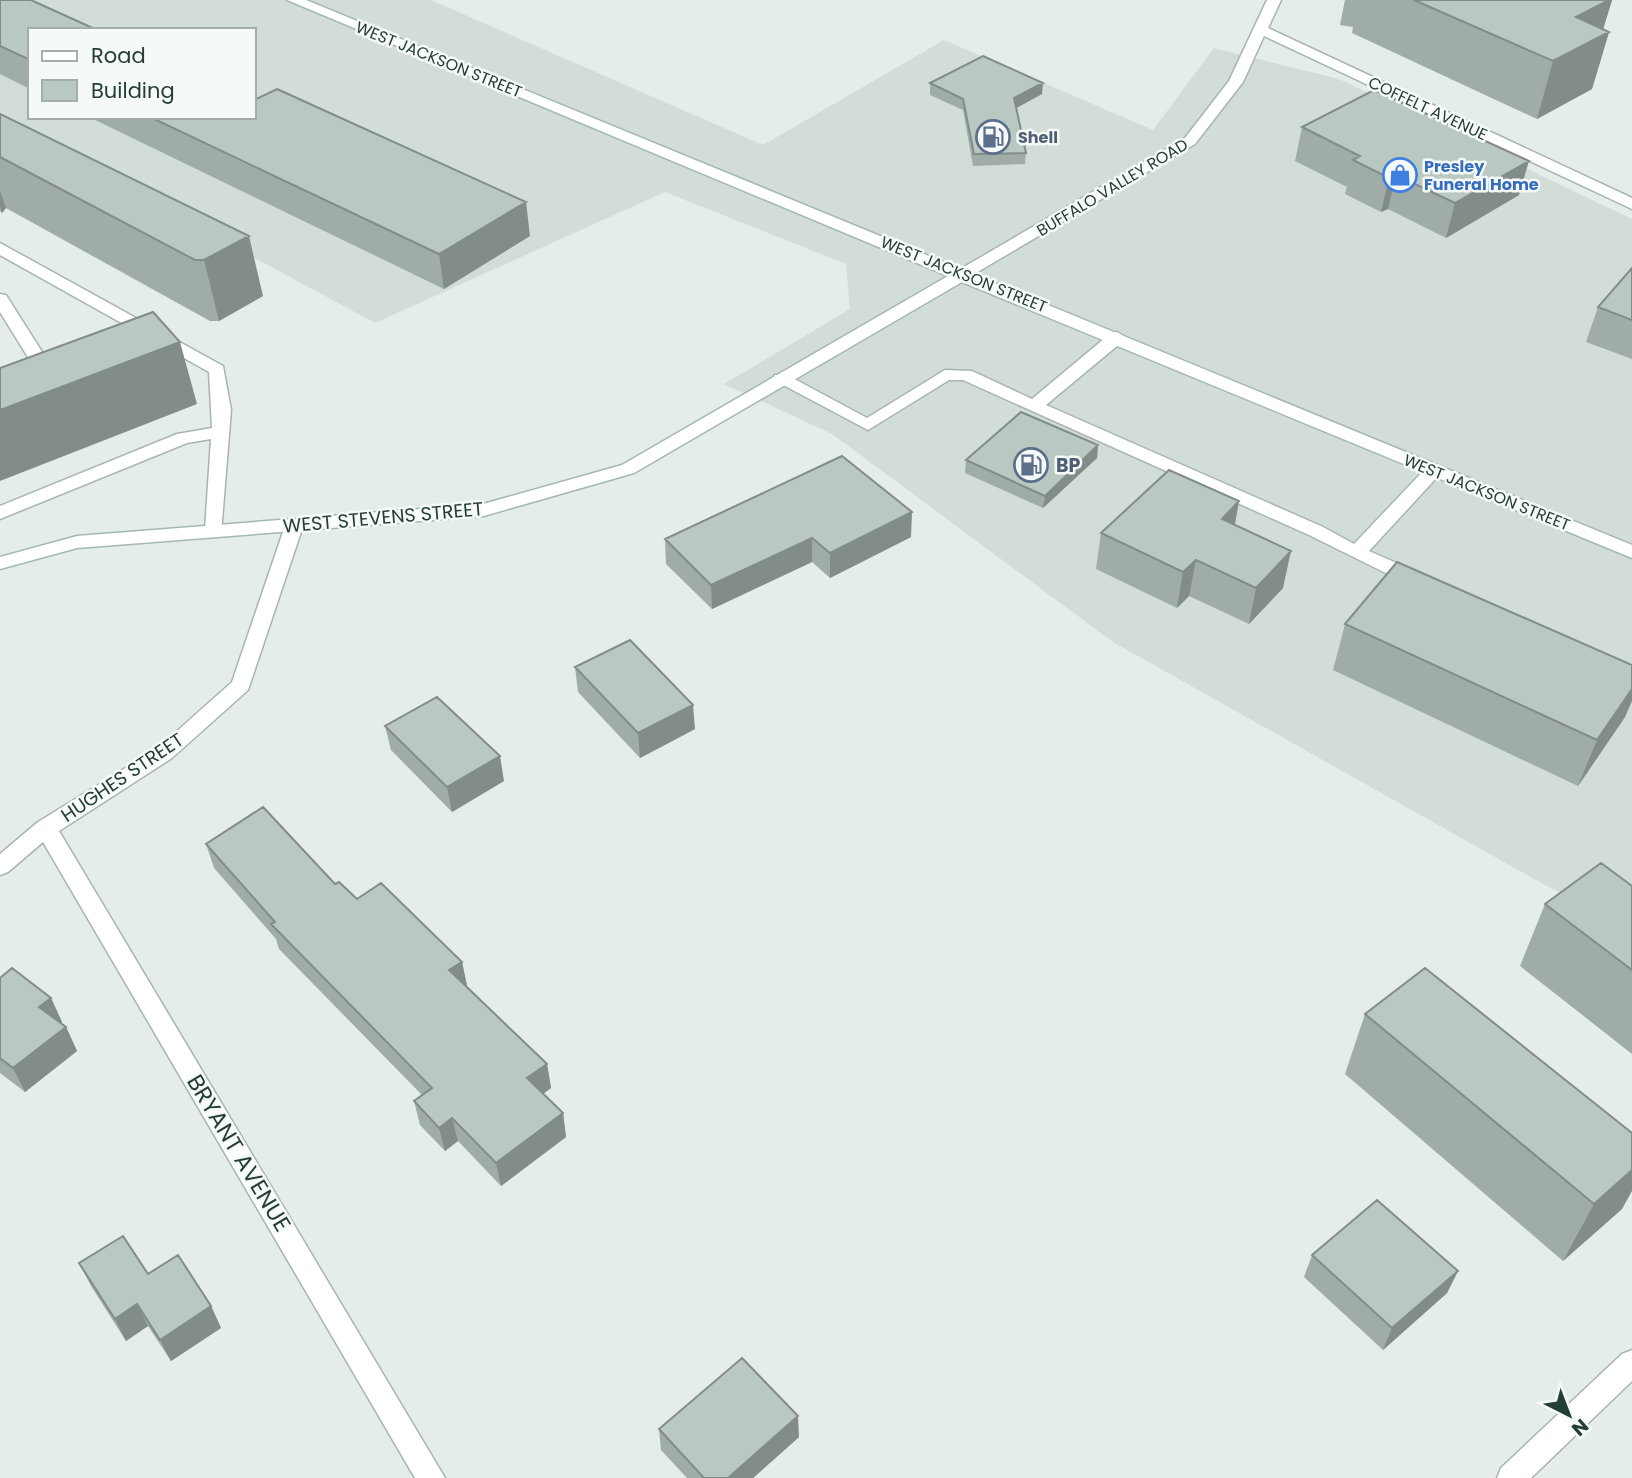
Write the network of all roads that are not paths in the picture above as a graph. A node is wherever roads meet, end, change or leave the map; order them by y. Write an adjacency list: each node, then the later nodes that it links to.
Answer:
1 (294, 0): 6 (street, WEST JACKSON STREET)
2 (1274, 0): 3 (street, BUFFALO VALLEY ROAD)
3 (1262, 30): 4 (street, COFFELT AVENUE); 6 (street, BUFFALO VALLEY ROAD)
4 (1632, 204)
5 (0, 248): 8 (street)
6 (963, 274): 10 (street, WEST JACKSON STREET); 12 (street, WEST STEVENS STREET)
7 (0, 299): 11 (street)
8 (132, 324): 9 (street); 14 (street)
9 (109, 333)
10 (1117, 337): 13 (street); 15 (street, WEST JACKSON STREET)
11 (74, 348)
12 (781, 379): 13 (street); 17 (street, WEST STEVENS STREET)
13 (1034, 406): 20 (street)
14 (221, 432): 16 (street); 18 (street)
15 (1434, 470): 19 (street, WEST JACKSON STREET); 20 (street)
16 (0, 513)
17 (294, 526): 18 (street, WEST STEVENS STREET); 23 (street, HUGHES STREET)
18 (214, 530): 21 (street, WEST STEVENS STREET)
19 (1632, 552)
20 (1356, 553): 22 (street)
21 (0, 563)
22 (1431, 586)
23 (46, 828): 24 (street, HUGHES STREET); 26 (street, BRYANT AVENUE)
24 (0, 866)
25 (1632, 1363): 27 (street)
26 (431, 1478)
27 (1511, 1478)

